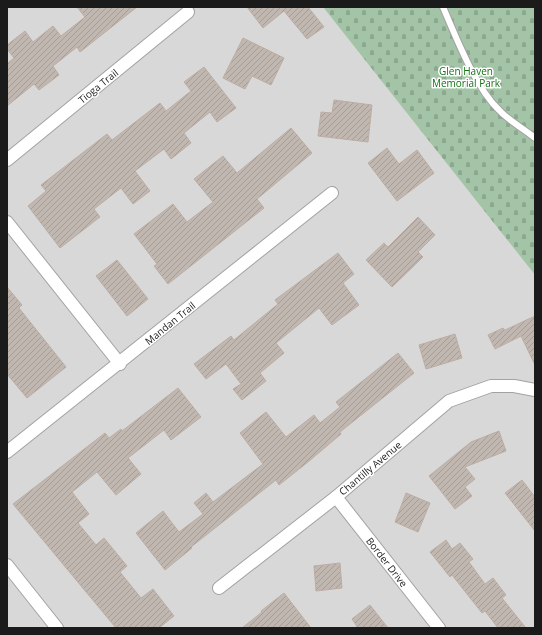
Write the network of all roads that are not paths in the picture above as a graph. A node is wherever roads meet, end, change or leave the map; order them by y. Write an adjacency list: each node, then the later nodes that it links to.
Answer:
1 (443, 7): 3 (lane)
2 (188, 12): 4 (street, Tioga Trail)
3 (535, 138)
4 (7, 160)
5 (332, 193): 7 (street, Mandan Trail)
6 (7, 222): 7 (street)
7 (120, 364): 9 (street, Mandan Trail)
8 (535, 390): 10 (street, Chantilly Avenue)
9 (7, 452)
10 (336, 497): 12 (street, Chantilly Avenue); 14 (street, Border Drive)
11 (9, 571): 13 (street)
12 (219, 588)
13 (57, 628)
14 (439, 628)

